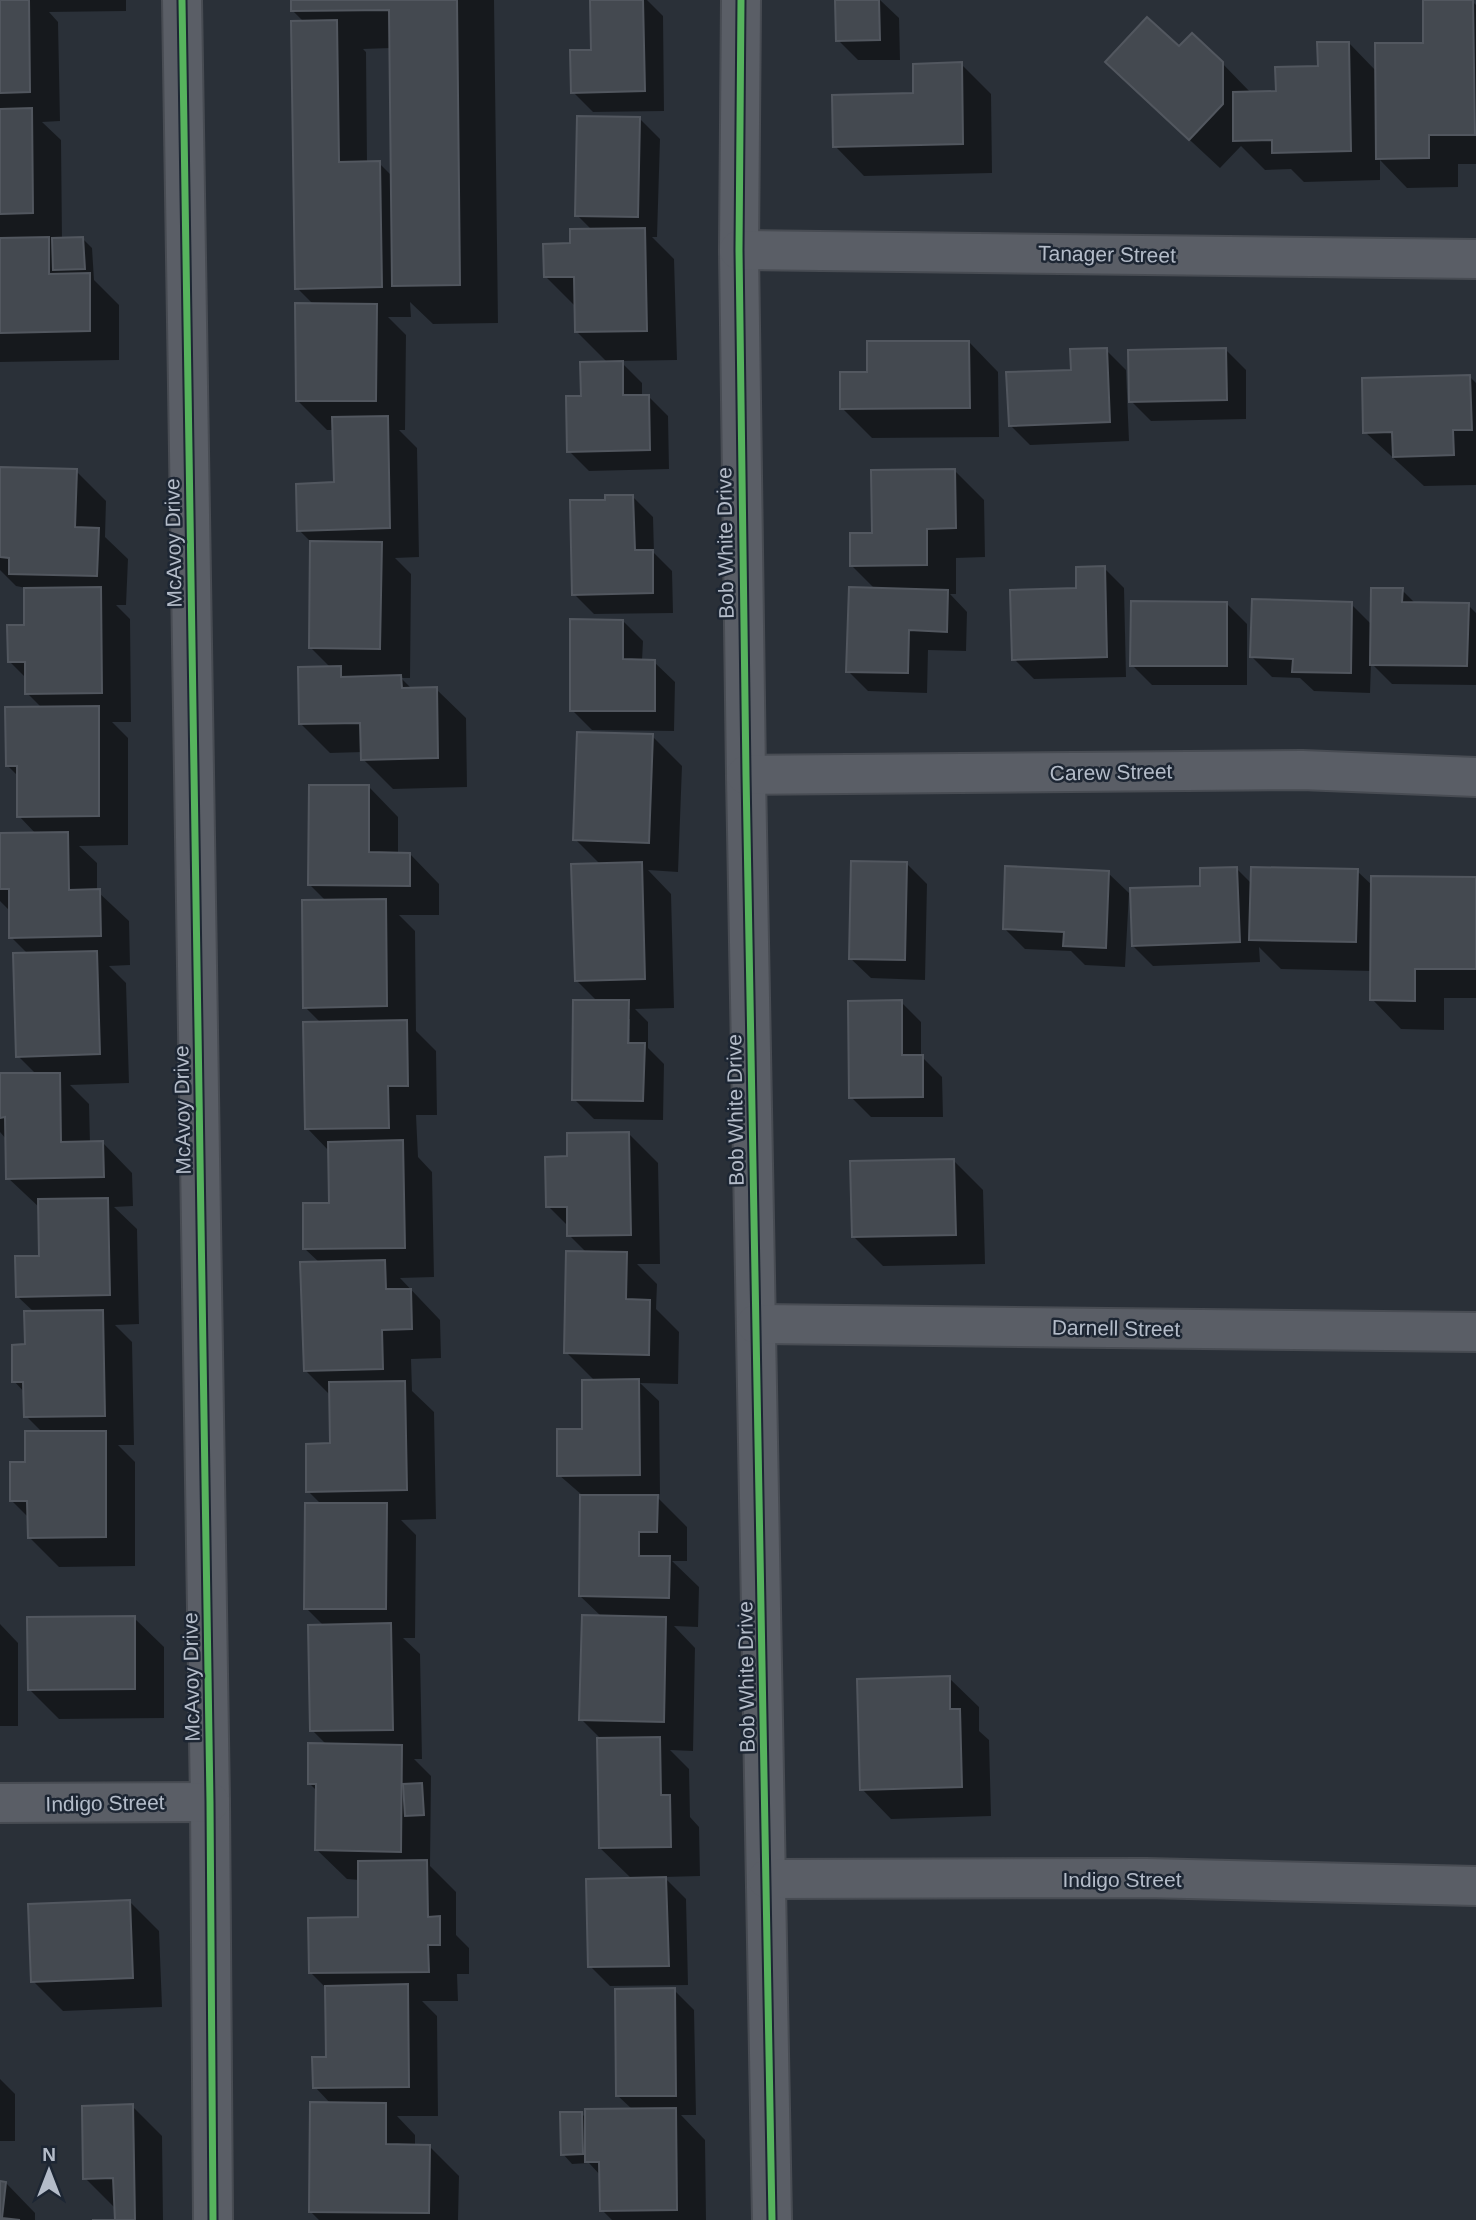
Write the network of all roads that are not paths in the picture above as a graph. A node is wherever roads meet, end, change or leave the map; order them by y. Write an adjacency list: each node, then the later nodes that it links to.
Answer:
1 (182, 0): 9 (street, McAvoy Drive)
2 (741, 0): 3 (street, Bob White Drive)
3 (739, 250): 4 (street, Tanager Street); 5 (street, Bob White Drive)
4 (1476, 259)
5 (746, 775): 6 (street, Carew Street); 7 (street, Bob White Drive)
6 (1476, 778)
7 (756, 1324): 8 (street, Darnell Street); 11 (street, Bob White Drive)
8 (1476, 1332)
9 (211, 1802): 10 (street, Indigo Street); 13 (street, McAvoy Drive)
10 (0, 1803)
11 (767, 1879): 12 (street, Indigo Street); 14 (street, Bob White Drive)
12 (1476, 1886)
13 (213, 2220)
14 (772, 2220)

